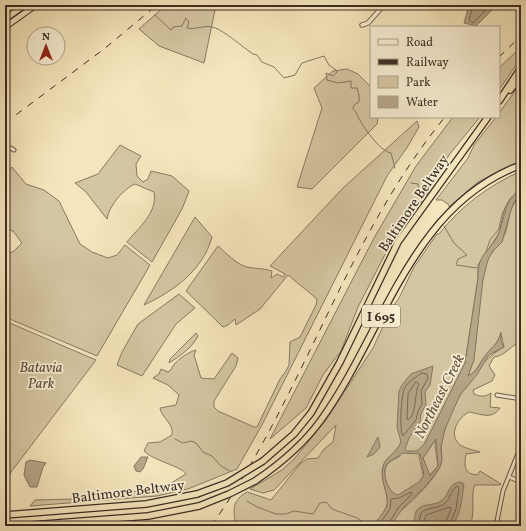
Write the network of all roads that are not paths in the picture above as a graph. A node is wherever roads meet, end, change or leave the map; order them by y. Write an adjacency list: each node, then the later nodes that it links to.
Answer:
1 (25, 5): 4 (highway)
2 (36, 5): 6 (highway)
3 (384, 5): 5 (street)
4 (5, 19)
5 (362, 25)
6 (5, 27)
7 (521, 68): 9 (highway)
8 (521, 76): 10 (highway)
9 (500, 100)
10 (500, 105)
11 (488, 118): 20 (highway, Baltimore Beltway / I 695, bridge)
12 (5, 144): 13 (street)
13 (14, 150)
14 (521, 165): 21 (highway, Baltimore Beltway / I 695, bridge)
15 (496, 395): 16 (street)
16 (521, 399)
17 (521, 446): 18 (street)
18 (509, 477): 19 (street); 22 (street)
19 (521, 482)
20 (5, 515)
21 (18, 526)
22 (496, 526)

